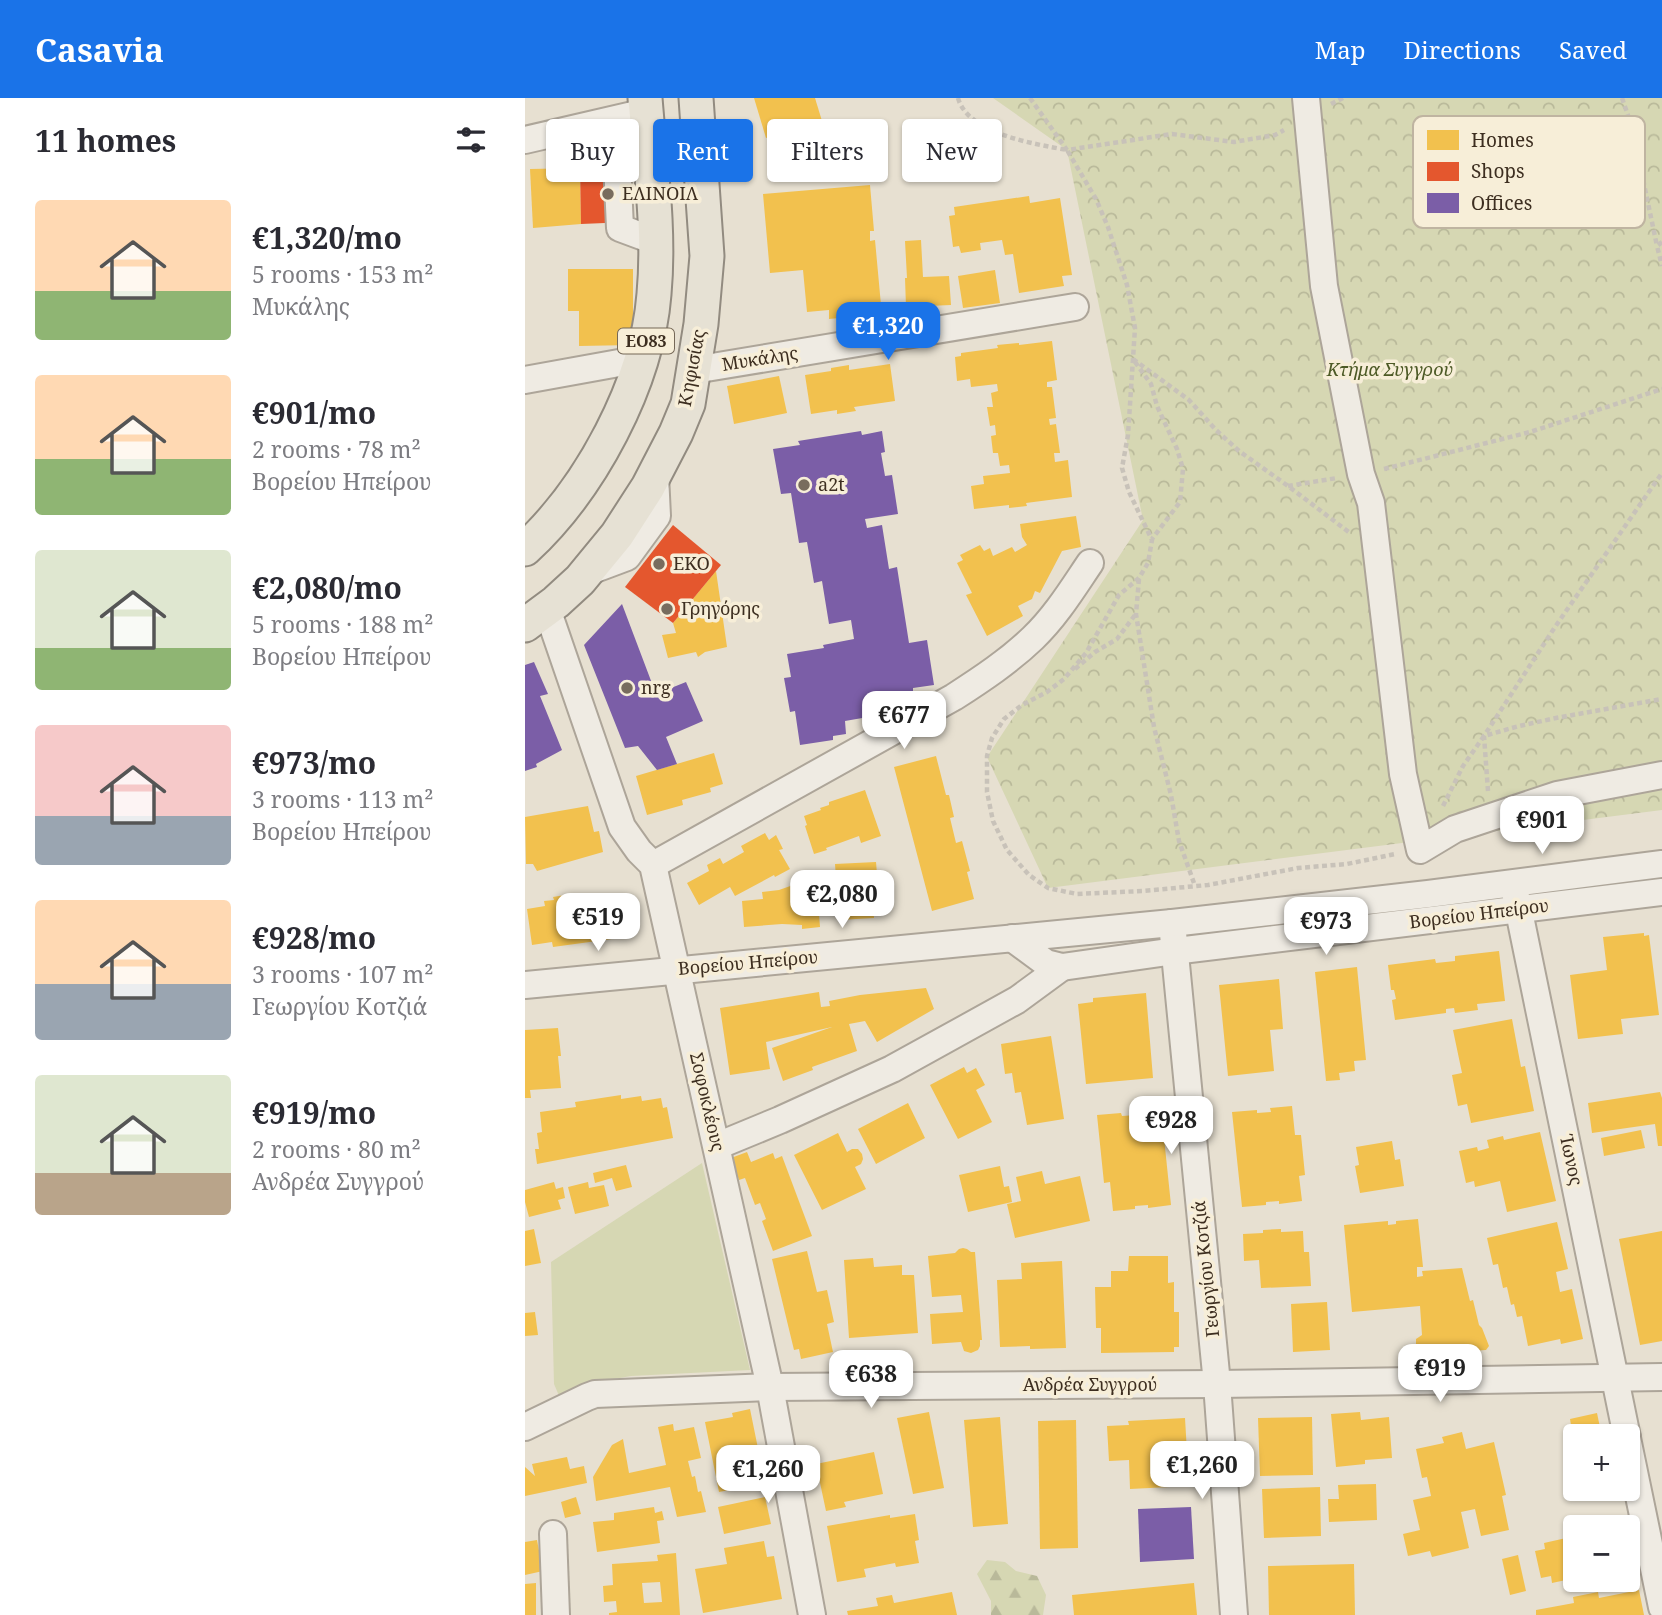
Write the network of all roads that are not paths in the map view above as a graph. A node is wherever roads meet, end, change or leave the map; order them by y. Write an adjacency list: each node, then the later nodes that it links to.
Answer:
1 (696, 98): 7 (main road, Κηφισίας / ΕΟ83)
2 (645, 105): 4 (street); 6 (main road, ΕΟ83)
3 (1307, 107): 12 (street)
4 (525, 140)
5 (1075, 307): 7 (street, Μυκάλης)
6 (641, 359): 8 (street); 9 (main road, ΕΟ83)
7 (694, 370): 11 (main road, Κηφισίας / ΕΟ83)
8 (525, 380)
9 (525, 550)
10 (1090, 563): 14 (street)
11 (536, 617): 14 (street, Σοφοκλέους)
12 (1662, 775)
13 (1662, 864): 16 (street, Βορείου Ηπείρου)
14 (653, 865): 21 (street, Σοφοκλέους)
15 (1662, 892): 16 (street, Βορείου Ηπείρου)
16 (1516, 897): 17 (street, Βορείου Ηπείρου); 19 (street, Βορείου Ηπείρου); 25 (street, Ίωνος)
17 (1172, 923): 18 (street, Βορείου Ηπείρου); 19 (street, Γεωργίου Κοτζιά)
18 (1012, 938): 20 (street); 21 (street, Βορείου Ηπείρου)
19 (1175, 951): 20 (street, Βορείου Ηπείρου); 26 (street, Γεωργίου Κοτζιά)
20 (1062, 967): 23 (street)
21 (677, 969): 22 (street, Βορείου Ηπείρου); 23 (street, Σοφοκλέους)
22 (525, 985)
23 (717, 1146): 27 (street, Σοφοκλέους)
24 (1662, 1377): 25 (street, Ανδρέα Συγγρού)
25 (1615, 1378): 26 (street, Ανδρέα Συγγρού); 28 (street, Ίωνος)
26 (1217, 1384): 27 (street, Ανδρέα Συγγρού); 35 (street, Γεωργίου Κοτζιά)
27 (770, 1387): 29 (street, Ανδρέα Συγγρού); 34 (street, Σοφοκλέους)
28 (1624, 1424)
29 (525, 1427)
30 (1640, 1500): 32 (street, Ίωνος)
31 (553, 1534): 33 (street)
32 (1662, 1607)
33 (557, 1615)
34 (812, 1615)
35 (1234, 1615)

